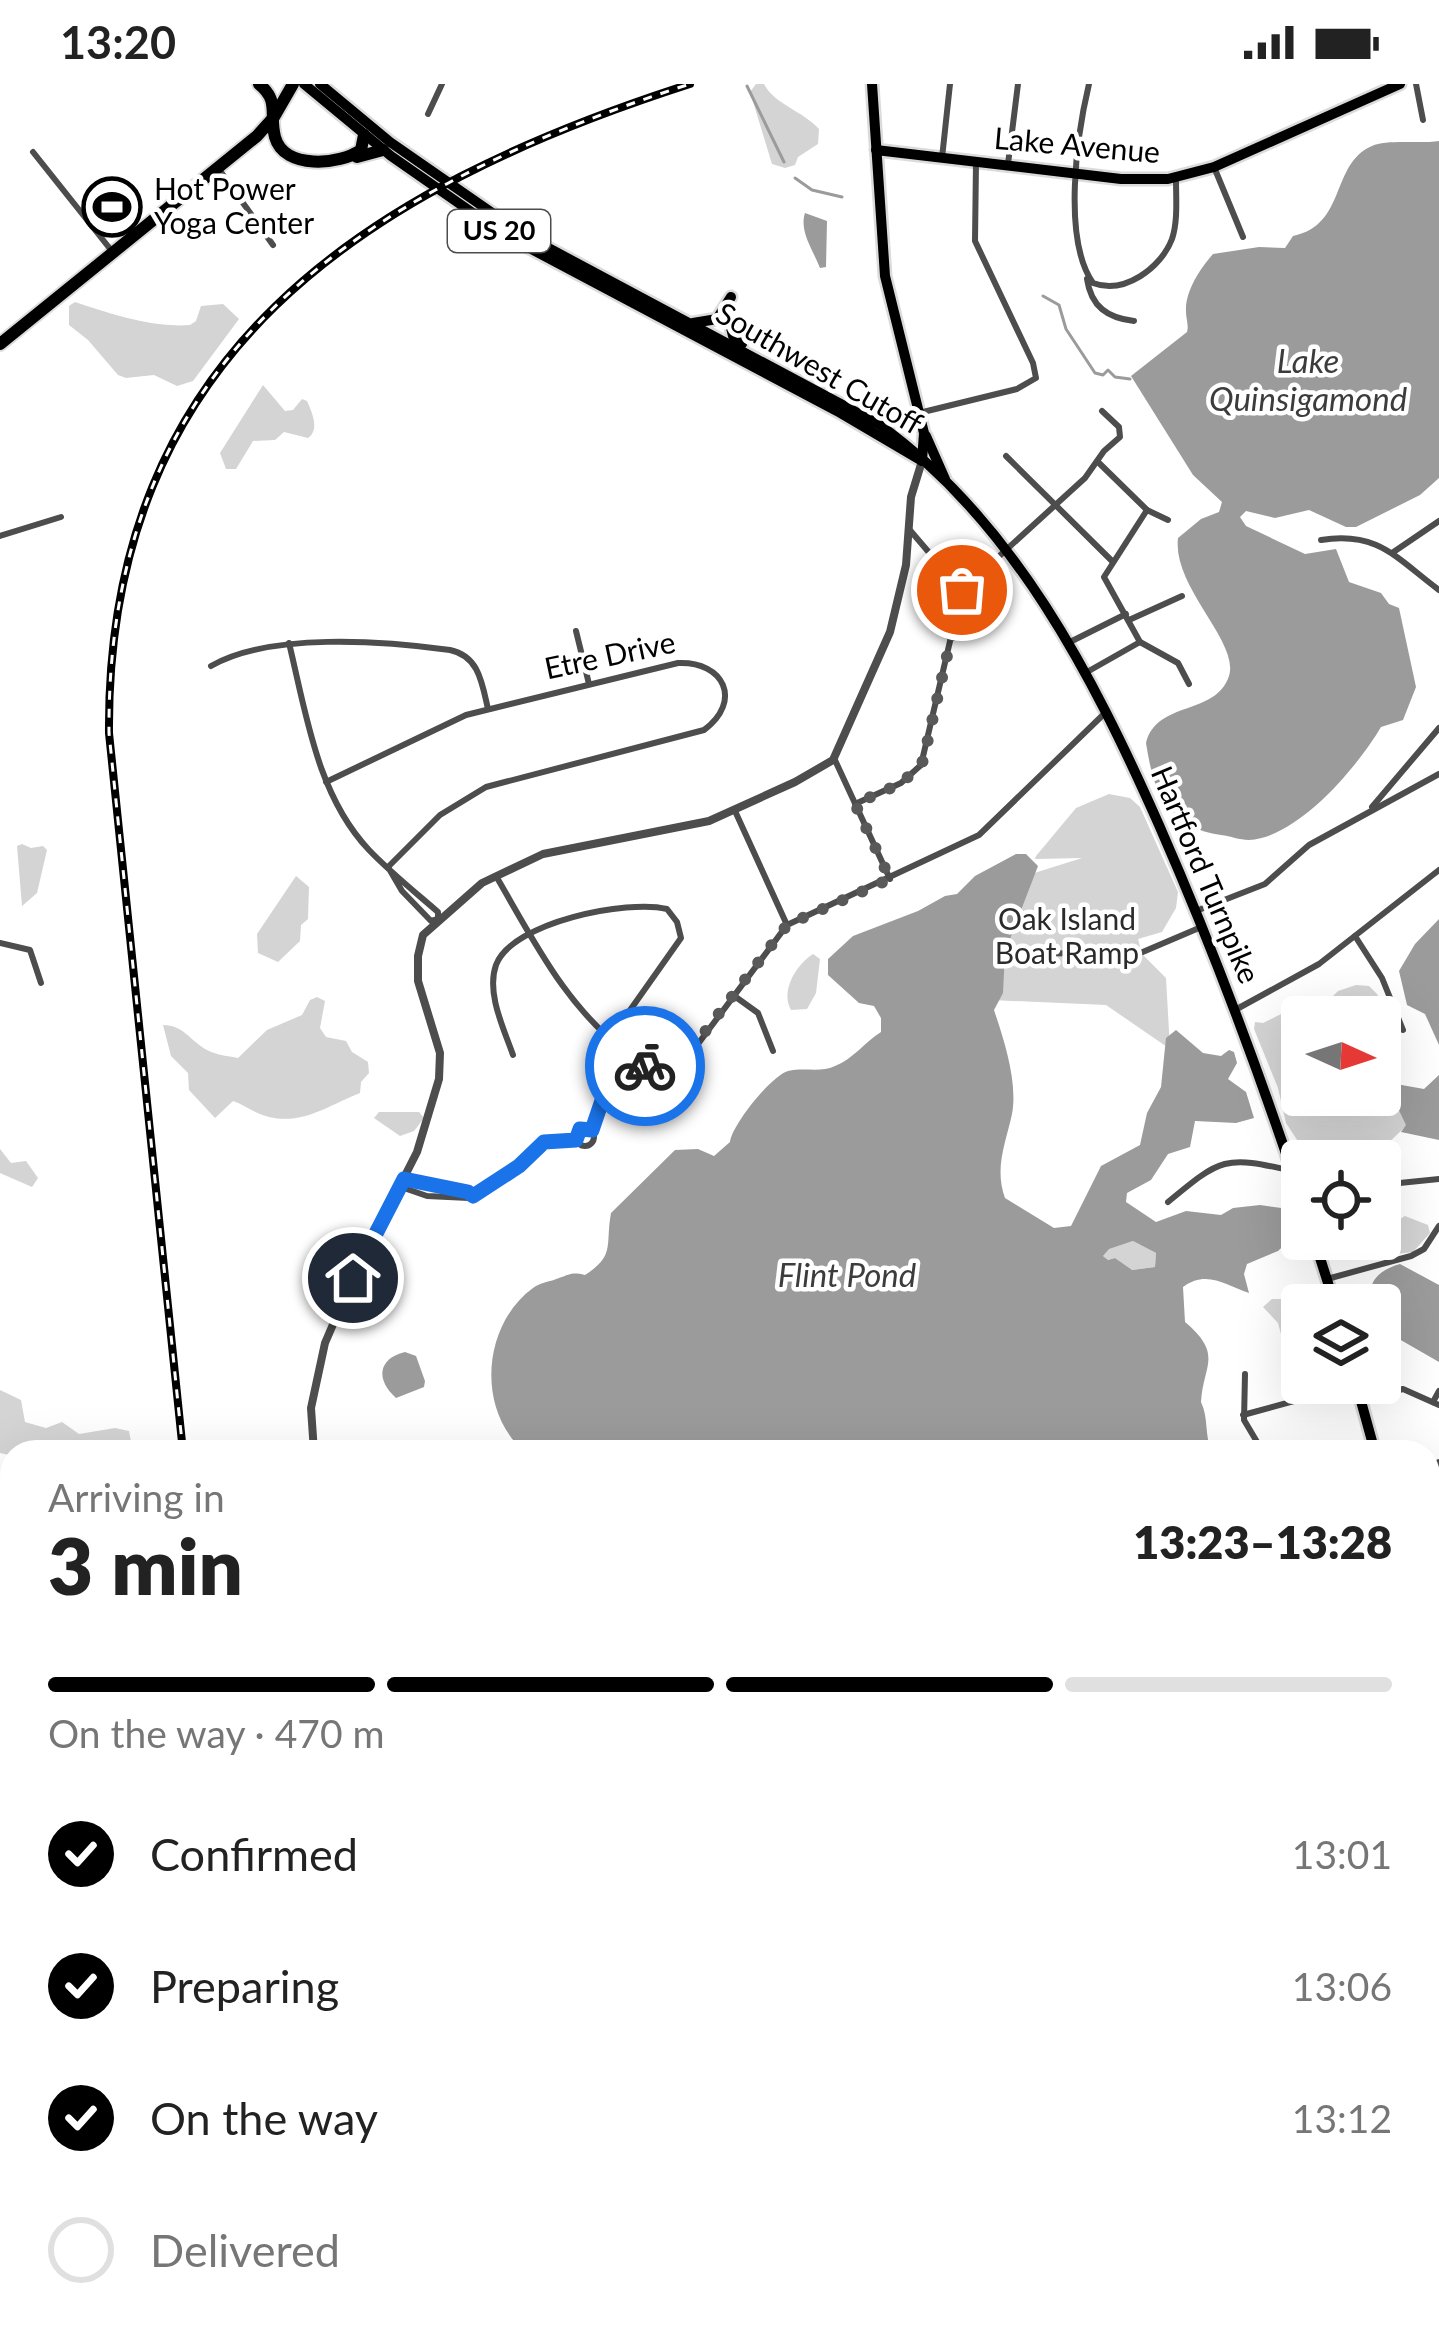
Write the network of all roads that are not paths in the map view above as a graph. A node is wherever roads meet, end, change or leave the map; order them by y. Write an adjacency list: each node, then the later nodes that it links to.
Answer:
1 (260, 84): 11 (highway); 13 (highway)
2 (304, 84): 15 (main road, Southwest Cutoff / US 20)
3 (320, 84): 34 (main road, Southwest Cutoff / US 20)
4 (442, 84): 12 (street)
5 (872, 84): 18 (main road)
6 (950, 84): 20 (street)
7 (1018, 84): 22 (street)
8 (1089, 84): 25 (street)
9 (1400, 84): 23 (main road, Lake Avenue)
10 (1416, 84): 14 (street)
11 (291, 88): 13 (highway)
12 (428, 114)
13 (274, 117): 15 (highway); 16 (highway)
14 (1423, 120)
15 (364, 135): 17 (main road, Southwest Cutoff / US 20)
16 (248, 145): 17 (highway); 24 (highway)
17 (383, 150): 42 (main road, Southwest Cutoff / US 20)
18 (876, 150): 20 (main road, Lake Avenue); 38 (main road)
19 (33, 152): 29 (street)
20 (942, 158): 21 (main road, Lake Avenue)
21 (976, 162): 22 (main road, Lake Avenue); 38 (street)
22 (1007, 166): 25 (main road, Lake Avenue)
23 (1214, 167): 26 (main road, Lake Avenue); 27 (street)
24 (218, 168): 28 (street); 29 (highway)
25 (1075, 174): 26 (main road, Lake Avenue); 30 (street)
26 (1176, 177): 30 (street)
27 (1243, 238)
28 (273, 245)
29 (114, 253): 35 (highway)
30 (1086, 270): 33 (street)
31 (731, 297): 34 (main road)
32 (729, 319): 36 (main road)
33 (1134, 321)
34 (692, 323): 36 (main road, Southwest Cutoff / US 20)
35 (0, 344)
36 (775, 366): 40 (main road, Southwest Cutoff / US 20)
37 (1102, 411): 43 (street)
38 (920, 413): 39 (main road); 40 (main road)
39 (924, 433): 42 (main road); 44 (main road)
40 (892, 434): 42 (main road, Southwest Cutoff / US 20)
41 (1006, 456): 45 (street)
42 (922, 461): 44 (main road, US 20); 50 (street)
43 (1098, 462): 45 (street); 46 (street)
44 (946, 482): 53 (main road, US 20)
45 (1055, 506): 53 (street); 55 (street)
46 (1147, 510): 48 (street); 55 (street)
47 (61, 517): 51 (street)
48 (1168, 520)
49 (1439, 521): 54 (street)
50 (909, 530): 56 (street); 71 (street)
51 (0, 536)
52 (1321, 540): 54 (street)
53 (1006, 552): 56 (street); 62 (main road, US 20)
54 (1392, 553): 57 (street)
55 (1113, 562): 59 (street)
56 (962, 590): 74 (street)
57 (1439, 590)
58 (1182, 596): 59 (street)
59 (1127, 617): 61 (street); 62 (street)
60 (576, 631): 66 (street)
61 (1140, 641): 65 (street); 67 (street)
62 (1070, 642): 65 (main road, Hartford Turnpike / US 20)
63 (289, 643): 64 (street); 68 (street); 73 (street)
64 (211, 666)
65 (1087, 672): 69 (main road, Hartford Turnpike / US 20)
66 (589, 684): 68 (street, Etre Drive); 77 (street, Etre Drive)
67 (1190, 684)
68 (488, 709): 73 (street, Etre Drive)
69 (1108, 711): 80 (street); 81 (main road, Hartford Turnpike / US 20)
70 (1439, 728): 75 (street)
71 (833, 758): 74 (street); 76 (street)
72 (1439, 774): 75 (street)
73 (326, 782): 77 (street)
74 (855, 804): 80 (street)
75 (1369, 811): 81 (street)
76 (735, 812): 79 (street); 83 (street)
77 (388, 867): 82 (street)
78 (1439, 870): 86 (street)
79 (496, 876): 82 (street); 85 (street)
80 (890, 879): 83 (street)
81 (1196, 911): 84 (main road, Hartford Turnpike / US 20)
82 (438, 919): 104 (street)
83 (787, 925): 90 (street)
84 (1203, 926): 88 (street); 91 (main road, Hartford Turnpike / US 20)
85 (531, 936): 93 (street); 93 (street); 95 (street)
86 (1355, 936): 91 (street); 92 (street)
87 (0, 943): 89 (street)
88 (1028, 953)
89 (41, 983)
90 (733, 995): 94 (street); 97 (street)
91 (1235, 1010): 101 (main road, Hartford Turnpike / US 20)
92 (1403, 1030)
93 (609, 1040): 96 (street)
94 (773, 1051)
95 (513, 1055)
96 (635, 1059): 97 (street); 99 (street)
97 (668, 1077): 98 (street)
98 (658, 1114)
99 (592, 1130): 100 (street); 100 (street)
100 (576, 1140): 104 (street)
101 (1281, 1141)
102 (1281, 1169): 106 (street)
103 (1439, 1179): 105 (street)
104 (403, 1183): 118 (street)
105 (1401, 1183)
106 (1168, 1202)
107 (1439, 1226): 109 (street)
108 (1321, 1260): 109 (main road)
109 (1327, 1280): 110 (main road)
110 (1328, 1284)
111 (1245, 1374): 117 (street)
112 (1401, 1390): 116 (street)
113 (1439, 1391): 116 (street)
114 (1281, 1404): 117 (street)
115 (1362, 1404): 120 (main road)
116 (1436, 1404)
117 (1244, 1414): 119 (street)
118 (313, 1440)
119 (1257, 1440)
120 (1369, 1440)

